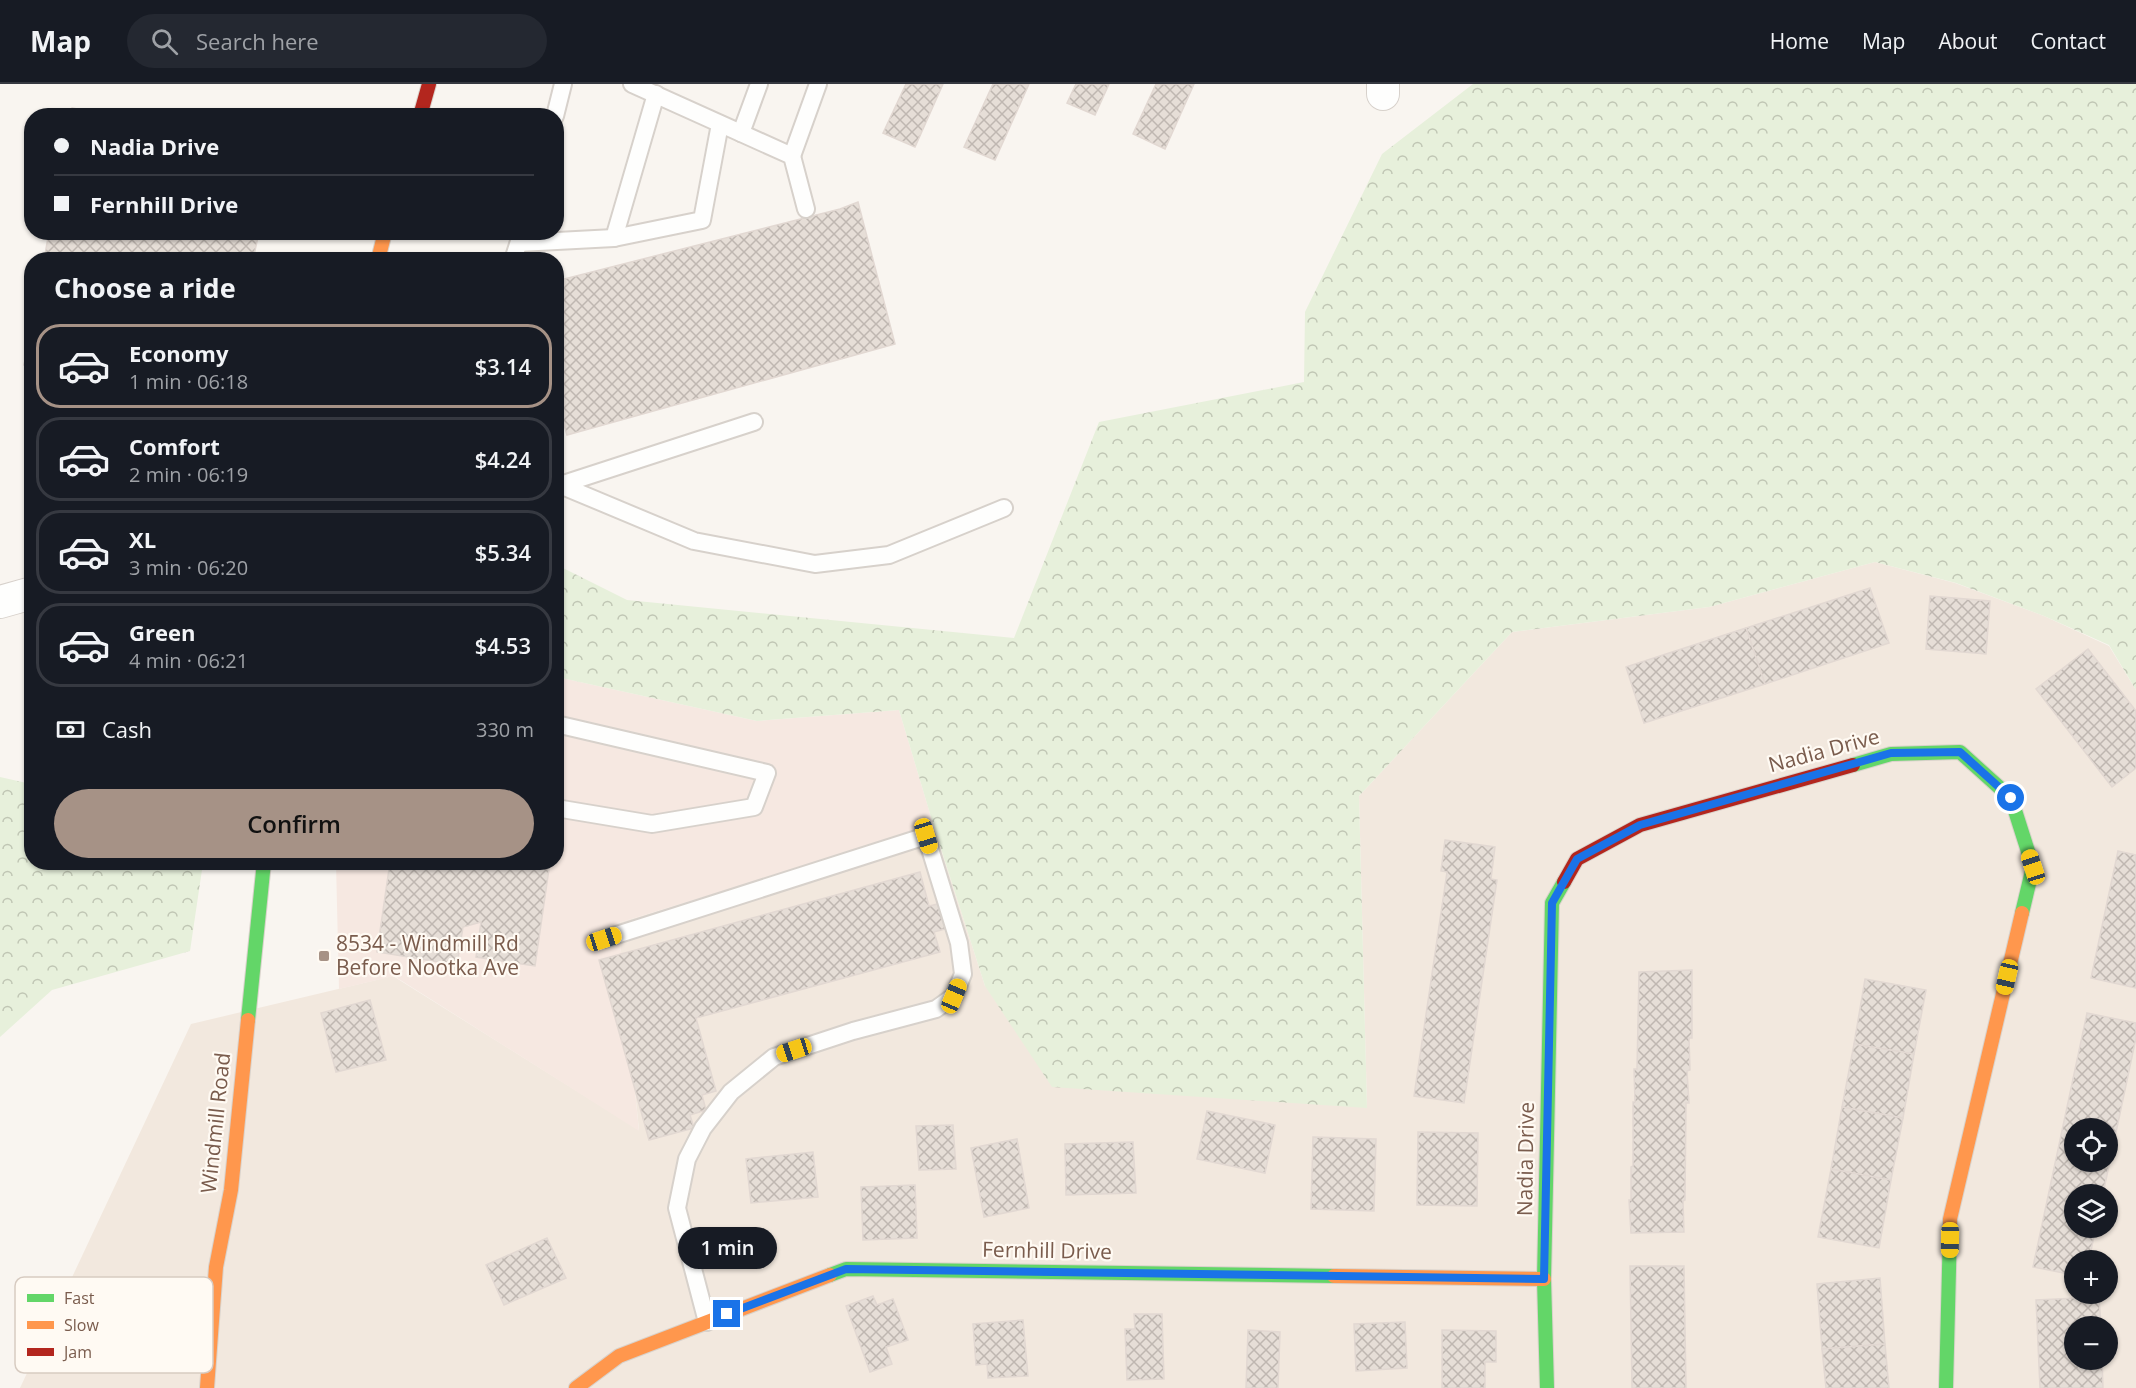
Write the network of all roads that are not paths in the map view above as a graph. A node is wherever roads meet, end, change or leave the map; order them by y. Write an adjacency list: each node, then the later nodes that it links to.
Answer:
1 (429, 84): 7 (street)
2 (563, 84): 8 (lane)
3 (632, 84): 6 (lane)
4 (759, 84): 10 (lane)
5 (818, 84): 11 (lane)
6 (656, 94): 9 (lane); 14 (lane)
7 (422, 108)
8 (557, 108)
9 (720, 124): 10 (lane); 14 (lane)
10 (741, 133): 11 (lane)
11 (792, 156): 12 (lane)
12 (806, 209)
13 (564, 238): 14 (lane)
14 (614, 238)
15 (754, 422): 16 (lane)
16 (564, 482)
17 (564, 487): 18 (lane)
18 (1004, 508)
19 (24, 595): 20 (street)
20 (0, 602)
21 (564, 726): 22 (lane)
22 (564, 809)
23 (263, 870): 26 (street, Windmill Road)
24 (604, 939): 27 (lane)
25 (1544, 1279): 27 (street, Fernhill Drive); 31 (street, Nadia Drive); 32 (street, Nadia Drive)
26 (213, 1307)
27 (707, 1322): 30 (street, Fernhill Drive)
28 (208, 1373): 29 (street, Windmill Road)
29 (207, 1388)
30 (576, 1388)
31 (1547, 1388)
32 (1946, 1388)

